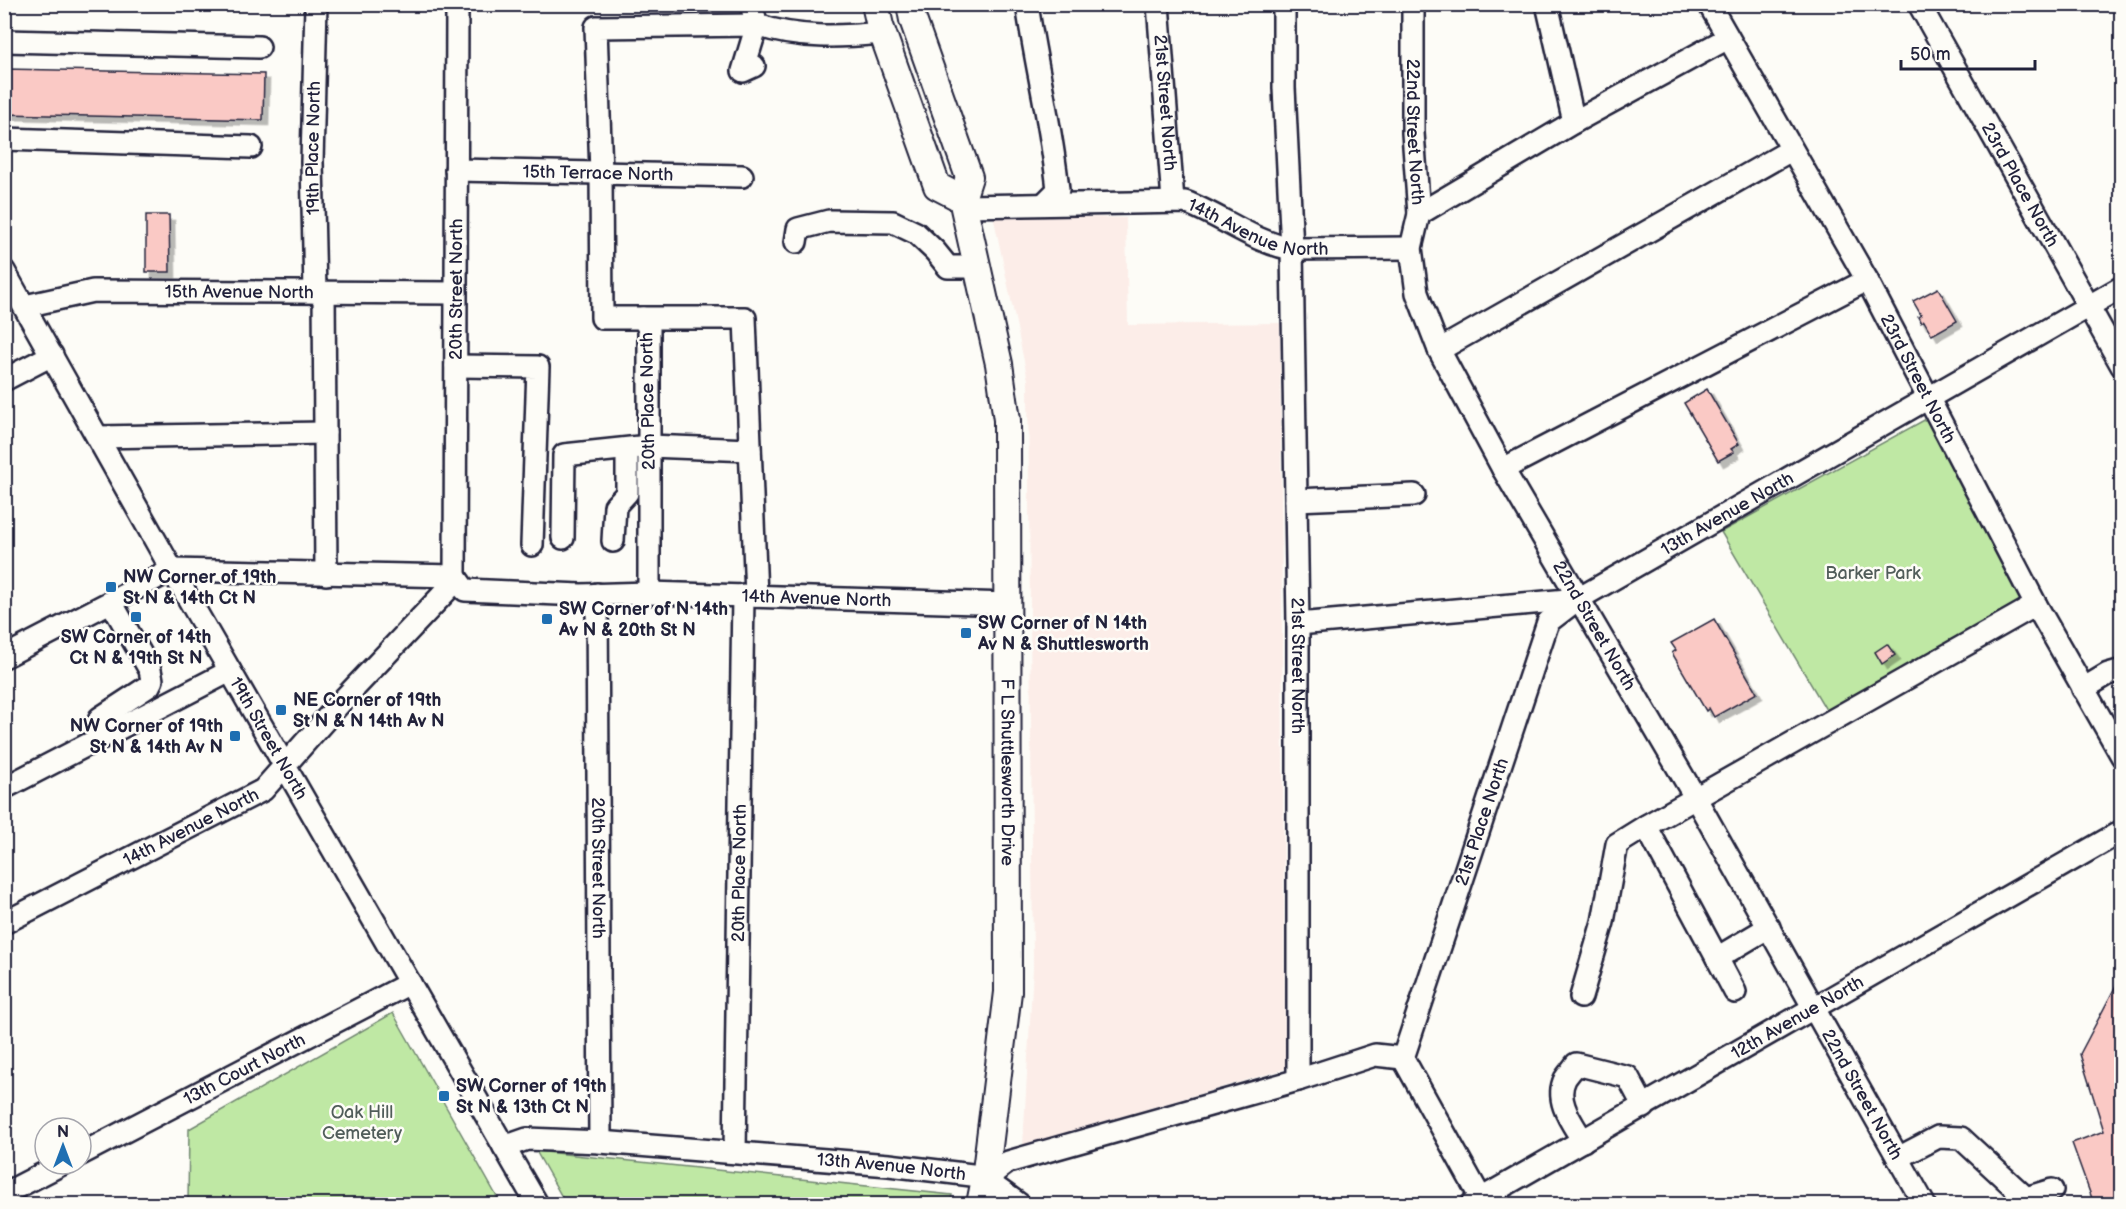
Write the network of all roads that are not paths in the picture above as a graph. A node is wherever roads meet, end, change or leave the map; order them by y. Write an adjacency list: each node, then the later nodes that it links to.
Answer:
1 (316, 4): 36 (street, 19th Place North)
2 (457, 4): 22 (street, 20th Street North)
3 (875, 4): 13 (main road)
4 (910, 4): 26 (main road, F L Shuttlesworth Drive)
5 (1027, 4): 27 (street)
6 (1158, 4): 25 (street, 21st Street North)
7 (1284, 4): 31 (street, 21st Street North)
8 (1413, 4): 28 (street, 22nd Street North)
9 (1547, 4): 18 (street)
10 (1708, 4): 14 (street, 23rd Street North)
11 (1919, 4): 39 (street, 23rd Place North)
12 (754, 15): 13 (street); 17 (street); 23 (street)
13 (882, 33): 26 (main road)
14 (1728, 38): 18 (street); 21 (street, 23rd Street North)
15 (4, 41): 16 (street)
16 (259, 47)
17 (754, 66)
18 (1574, 122): 28 (street)
19 (4, 139): 20 (street)
20 (250, 147)
21 (1791, 150): 34 (street, 23rd Street North); 41 (street)
22 (456, 170): 23 (street, 15th Terrace North); 37 (street, 20th Street North)
23 (601, 173): 24 (street, 15th Terrace North); 40 (street)
24 (742, 176)
25 (1173, 201): 27 (street, 14th Avenue North); 31 (street, 14th Avenue North)
26 (963, 202): 27 (street, 14th Avenue North); 32 (main road, F L Shuttlesworth Drive)
27 (1044, 204)
28 (1419, 214): 30 (street, 22nd Street North)
29 (796, 242): 32 (street)
30 (1412, 248): 31 (street, 14th Avenue North); 41 (street, 22nd Street North)
31 (1292, 249): 54 (street, 21st Street North)
32 (976, 267): 66 (main road, F L Shuttlesworth Drive)
33 (4, 271): 38 (street, 19th Street North)
34 (1867, 280): 46 (street, 23rd Street North); 52 (street)
35 (2121, 287): 39 (street, 13th Avenue North)
36 (319, 292): 37 (street, 15th Avenue North); 38 (street, 15th Avenue North); 47 (street, 19th Place North)
37 (456, 293): 43 (street, 20th Street North)
38 (25, 306): 42 (street, 19th Street North)
39 (2088, 306): 44 (street, 23rd Place North); 46 (street, 13th Avenue North)
40 (643, 318): 49 (street, 20th Place North); 51 (street, 20th Place North)
41 (1439, 350): 52 (street, 22nd Street North)
42 (52, 356): 45 (street); 48 (street, 19th Street North)
43 (456, 366): 57 (street); 60 (street, 20th Street North)
44 (2121, 366)
45 (4, 380)
46 (1929, 398): 64 (street, 13th Avenue North); 67 (street, 23rd Street North)
47 (325, 433): 48 (street); 59 (street, 19th Place North)
48 (98, 437): 58 (street, 19th Street North)
49 (649, 446): 50 (street); 51 (street); 61 (street, 20th Place North)
50 (627, 449): 55 (street); 56 (street)
51 (750, 450): 63 (street, 20th Place North)
52 (1503, 469): 64 (street, 22nd Street North)
53 (1414, 495): 54 (street)
54 (1296, 500): 68 (street, 21st Street North)
55 (562, 538)
56 (613, 541)
57 (532, 545)
58 (172, 570): 59 (street); 65 (street); 71 (street, 19th Street North)
59 (326, 574): 60 (street)
60 (455, 576): 62 (street, 14th Avenue North); 75 (street, 14th Avenue North)
61 (649, 593): 62 (street, 14th Avenue North); 63 (street, 14th Avenue North)
62 (597, 594): 91 (street, 20th Street North)
63 (750, 596): 66 (street, 14th Avenue North); 94 (street, 20th Place North)
64 (1578, 599): 68 (street, 13th Avenue North); 77 (street, 22nd Street North); 87 (street, 21st Place North)
65 (111, 602): 69 (street); 73 (street)
66 (1009, 604): 97 (main road, F L Shuttlesworth Drive)
67 (2036, 605): 72 (street, 23rd Street North); 77 (street)
68 (1298, 624): 88 (street, 21st Street North)
69 (4, 657)
70 (2121, 670): 72 (street)
71 (230, 671): 73 (street); 75 (street, 19th Street North)
72 (2083, 689): 74 (street, 23rd Street North)
73 (101, 738): 76 (street)
74 (2121, 756)
75 (285, 767): 80 (street, 14th Avenue North); 83 (street, 19th Street North)
76 (4, 788)
77 (1695, 797): 78 (street); 81 (street, 22nd Street North)
78 (1646, 826): 82 (street); 85 (street)
79 (2121, 831): 86 (street, 12th Avenue North)
80 (4, 923)
81 (1769, 927): 82 (street); 86 (street, 22nd Street North)
82 (1717, 958): 84 (street)
83 (410, 983): 92 (street, 19th Street North); 93 (street, 13th Court North)
84 (1736, 992)
85 (1581, 997)
86 (1815, 1008): 89 (street, 12th Avenue North); 95 (street, 22nd Street North)
87 (1403, 1058): 88 (street, 13th Avenue North); 100 (street)
88 (1298, 1080): 97 (street, 13th Avenue North)
89 (1644, 1107): 90 (street, 12th Avenue North); 90 (street)
90 (1583, 1141): 100 (street, 12th Avenue North)
91 (600, 1142): 92 (street, 13th Avenue North); 94 (street, 13th Avenue North)
92 (504, 1147): 101 (street, 19th Street North)
93 (93, 1148)
94 (735, 1152): 97 (street, 13th Avenue North)
95 (1898, 1158): 98 (street); 104 (street, 22nd Street North)
96 (39, 1176): 99 (street)
97 (985, 1179): 102 (main road, F L Shuttlesworth Drive); 103 (street)
98 (2052, 1190)
99 (4, 1194)
100 (1479, 1203)
101 (537, 1204)
102 (980, 1204)
103 (1019, 1204)
104 (1924, 1204)

